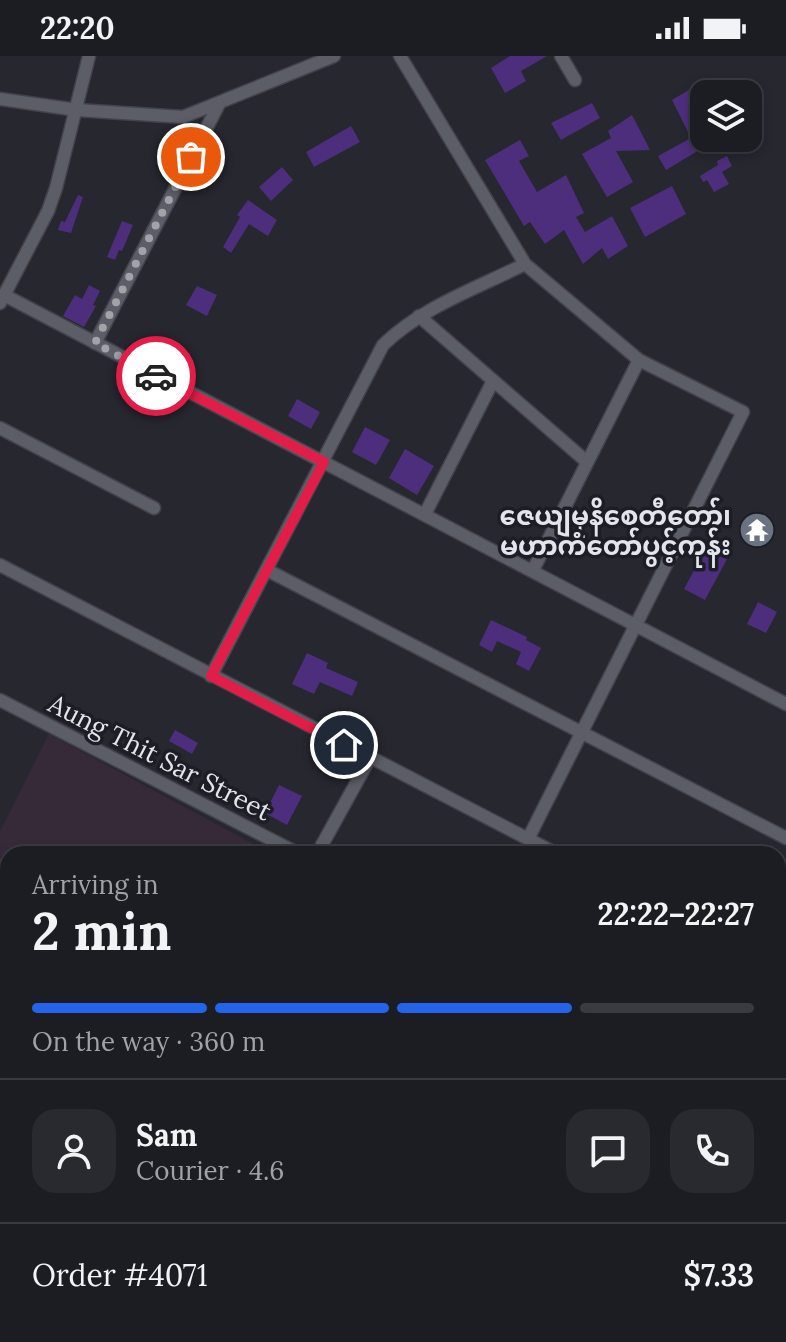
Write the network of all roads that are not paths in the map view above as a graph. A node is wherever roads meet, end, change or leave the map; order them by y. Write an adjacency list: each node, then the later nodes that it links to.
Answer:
1 (89, 56): 8 (street)
2 (334, 56): 7 (street)
3 (400, 56): 9 (street)
4 (561, 56): 5 (street)
5 (575, 80)
6 (0, 99): 8 (street)
7 (219, 104): 8 (street); 12 (street)
8 (77, 110): 10 (street)
9 (525, 264): 11 (street); 13 (street)
10 (2, 299): 12 (street)
11 (419, 316): 14 (street); 16 (street)
12 (95, 343): 16 (street)
13 (639, 360): 17 (street); 23 (street)
14 (493, 381): 17 (street); 19 (street)
15 (0, 428): 18 (street)
16 (324, 462): 19 (street); 21 (street)
17 (587, 462): 22 (street)
18 (154, 508)
19 (425, 514): 22 (street)
20 (0, 565): 24 (street)
21 (267, 570): 24 (street); 27 (street)
22 (533, 570): 23 (street)
23 (637, 626): 26 (street); 27 (street)
24 (211, 676): 28 (street)
25 (0, 700): 31 (street, Aung Thit Sar Street)
26 (786, 704)
27 (582, 732): 29 (street); 30 (street)
28 (370, 758): 30 (street); 32 (street)
29 (786, 838)
30 (528, 839): 33 (street)
31 (283, 846)
32 (321, 846)
33 (542, 846)

